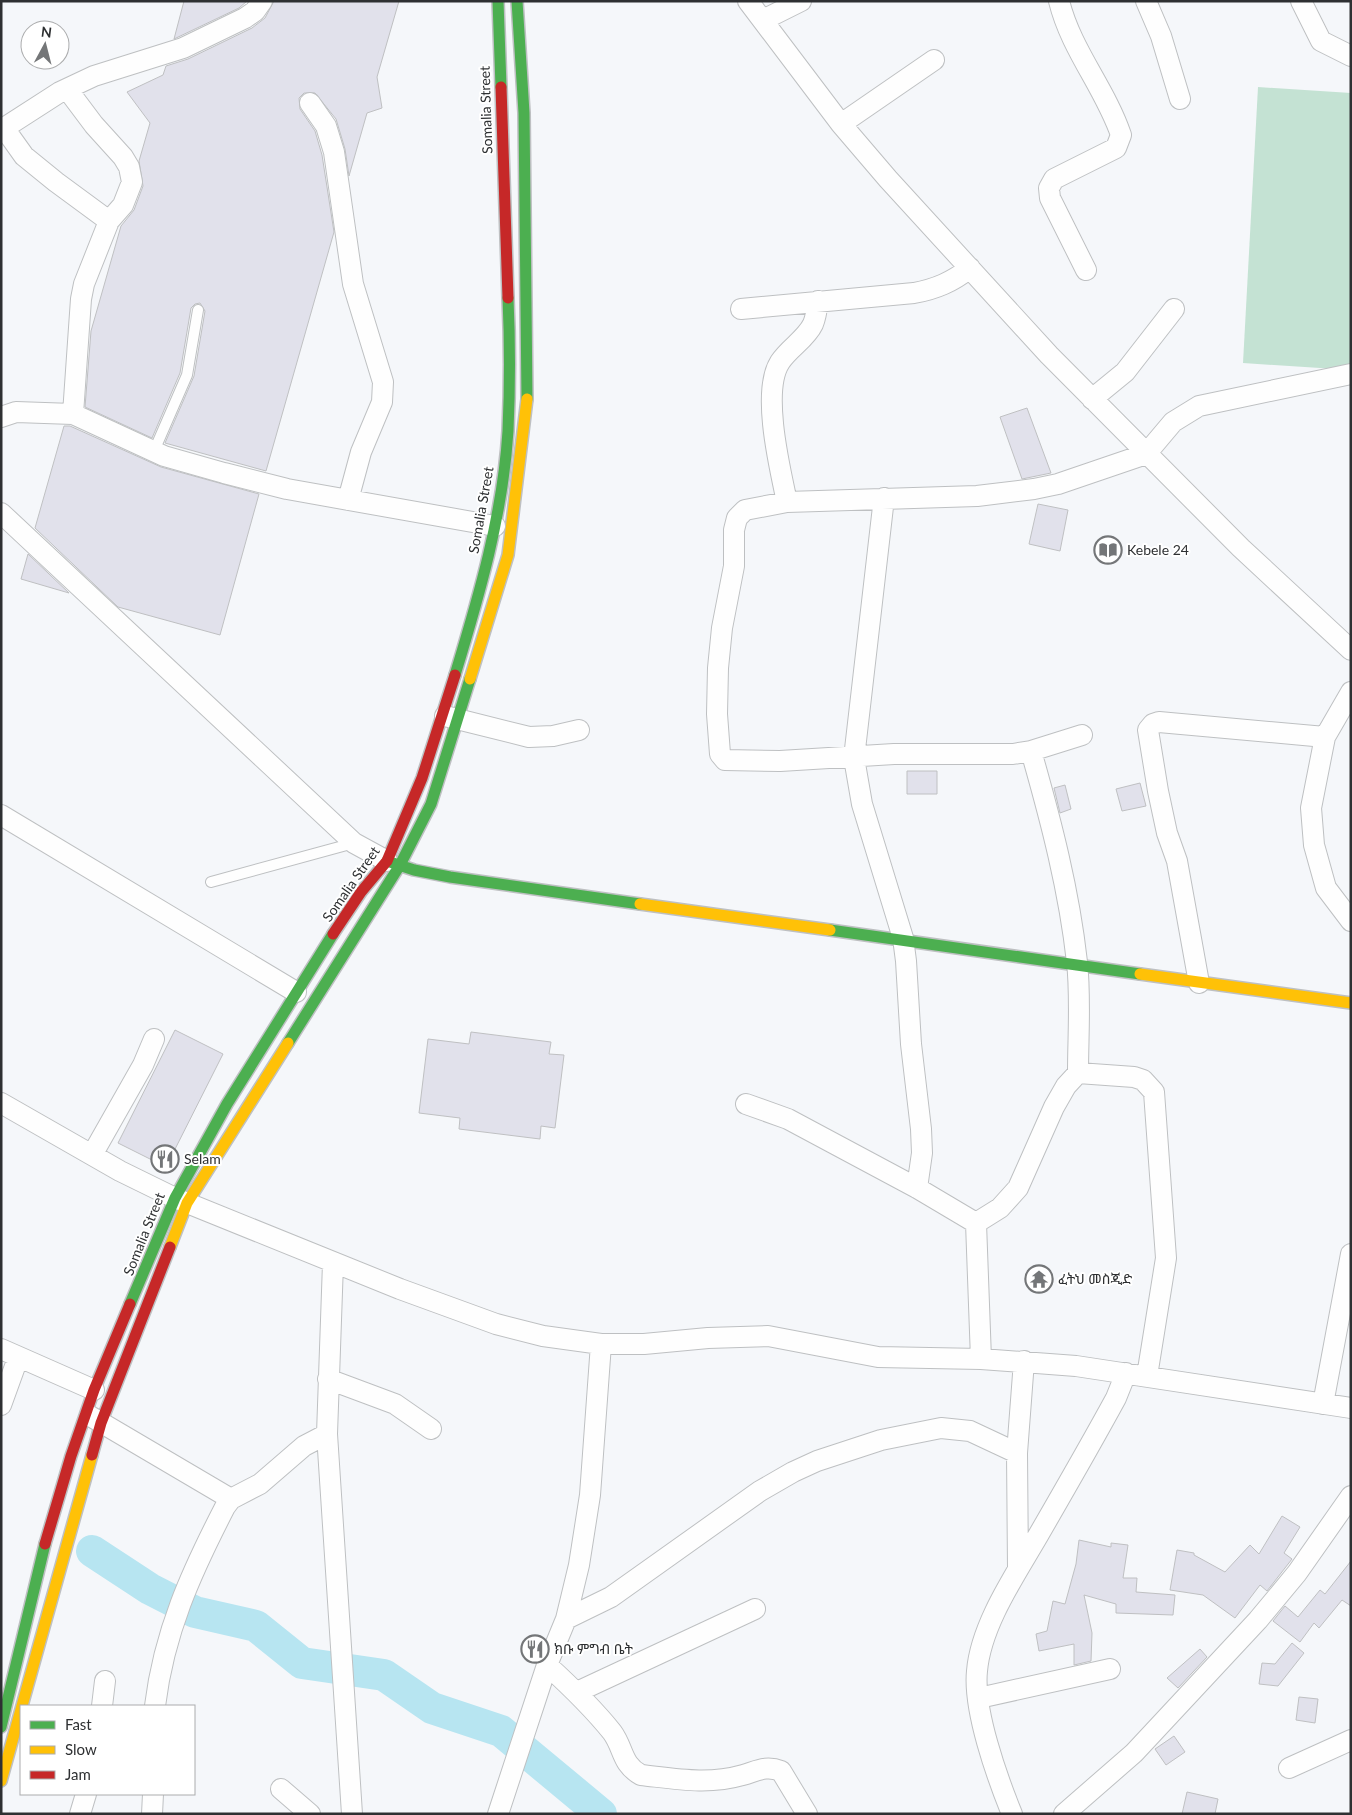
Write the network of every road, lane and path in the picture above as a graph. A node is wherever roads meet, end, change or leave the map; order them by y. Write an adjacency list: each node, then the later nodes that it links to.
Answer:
1 (262, 1): 12 (street)
2 (498, 1): 34 (main road, Somalia Street)
3 (517, 1): 37 (main road)
4 (748, 1): 9 (street)
5 (801, 1): 9 (street)
6 (1058, 1): 19 (street)
7 (1146, 1): 13 (street)
8 (1300, 1): 10 (street)
9 (764, 20): 15 (street)
10 (1351, 56)
11 (934, 60): 15 (street)
12 (67, 89): 16 (street); 17 (street)
13 (1180, 98)
14 (310, 103): 31 (street)
15 (842, 124): 18 (street)
16 (3, 129): 17 (street)
17 (109, 220): 26 (street)
18 (970, 268): 20 (street); 25 (street)
19 (1086, 270)
20 (818, 301): 21 (street); 32 (street)
21 (740, 308)
22 (1174, 309): 25 (street)
23 (198, 310): 28 (lane)
24 (1351, 374): 29 (street)
25 (1092, 399): 29 (street)
26 (73, 414): 27 (street); 28 (street)
27 (1, 417)
28 (154, 451): 31 (street)
29 (1146, 454): 30 (street); 35 (street)
30 (884, 498): 32 (street); 42 (street)
31 (348, 500): 34 (street)
32 (787, 502): 42 (street)
33 (1, 513): 44 (street)
34 (495, 526): 37 (main road, Somalia Street)
35 (1351, 650)
36 (1351, 692): 40 (street)
37 (451, 717): 38 (street); 45 (main road, Somalia Street); 45 (main road)
38 (580, 730)
39 (1082, 735): 41 (street)
40 (1325, 737): 47 (street); 50 (street)
41 (1032, 751): 42 (street); 49 (street)
42 (854, 758): 48 (street)
43 (1, 815): 51 (street)
44 (354, 844): 45 (street); 46 (lane)
45 (393, 863): 48 (main road); 51 (main road, Somalia Street); 59 (main road)
46 (211, 882)
47 (1351, 922)
48 (903, 938): 49 (main road); 58 (street)
49 (1078, 964): 50 (main road); 54 (street)
50 (1199, 982): 52 (main road)
51 (296, 992): 59 (main road, Somalia Street)
52 (1351, 1003)
53 (154, 1039): 57 (street)
54 (1078, 1073): 60 (street); 68 (street)
55 (1, 1103): 57 (street)
56 (746, 1104): 58 (street)
57 (92, 1155): 59 (street)
58 (917, 1188): 60 (street)
59 (181, 1200): 62 (street); 70 (main road, Somalia Street); 74 (main road)
60 (976, 1223): 65 (street)
61 (1351, 1254): 71 (street)
62 (333, 1262): 63 (street); 69 (street)
63 (601, 1344): 65 (street); 82 (street)
64 (10, 1354): 70 (street); 72 (street)
65 (981, 1359): 66 (street)
66 (1024, 1361): 67 (street); 77 (street)
67 (1126, 1373): 68 (street); 80 (street)
68 (1147, 1376): 71 (street)
69 (328, 1379): 75 (street); 76 (street)
70 (94, 1390): 74 (main road, Somalia Street)
71 (1323, 1404): 73 (street)
72 (1, 1405)
73 (1351, 1408)
74 (94, 1418): 79 (street); 88 (main road); 92 (main road, Somalia Street)
75 (431, 1429)
76 (327, 1434): 79 (street); 102 (street)
77 (1017, 1453): 80 (street); 82 (street)
78 (1351, 1496): 106 (street)
79 (231, 1499): 90 (street)
80 (1018, 1571): 87 (street)
81 (754, 1609): 86 (street)
82 (566, 1619): 83 (street)
83 (547, 1665): 86 (street); 103 (street)
84 (1110, 1669): 87 (street)
85 (105, 1681): 89 (street)
86 (577, 1692): 104 (street)
87 (979, 1698): 105 (street)
88 (20, 1705)
89 (102, 1705)
90 (155, 1705)
91 (20, 1707): 95 (main road)
92 (1, 1727)
93 (1351, 1740): 94 (street)
94 (1289, 1768)
95 (1, 1781)
96 (281, 1789): 101 (street)
97 (86, 1795): 99 (street)
98 (153, 1795): 100 (street)
99 (80, 1814)
100 (152, 1814)
101 (310, 1814)
102 (352, 1814)
103 (498, 1814)
104 (807, 1814)
105 (1012, 1814)
106 (1064, 1814)

